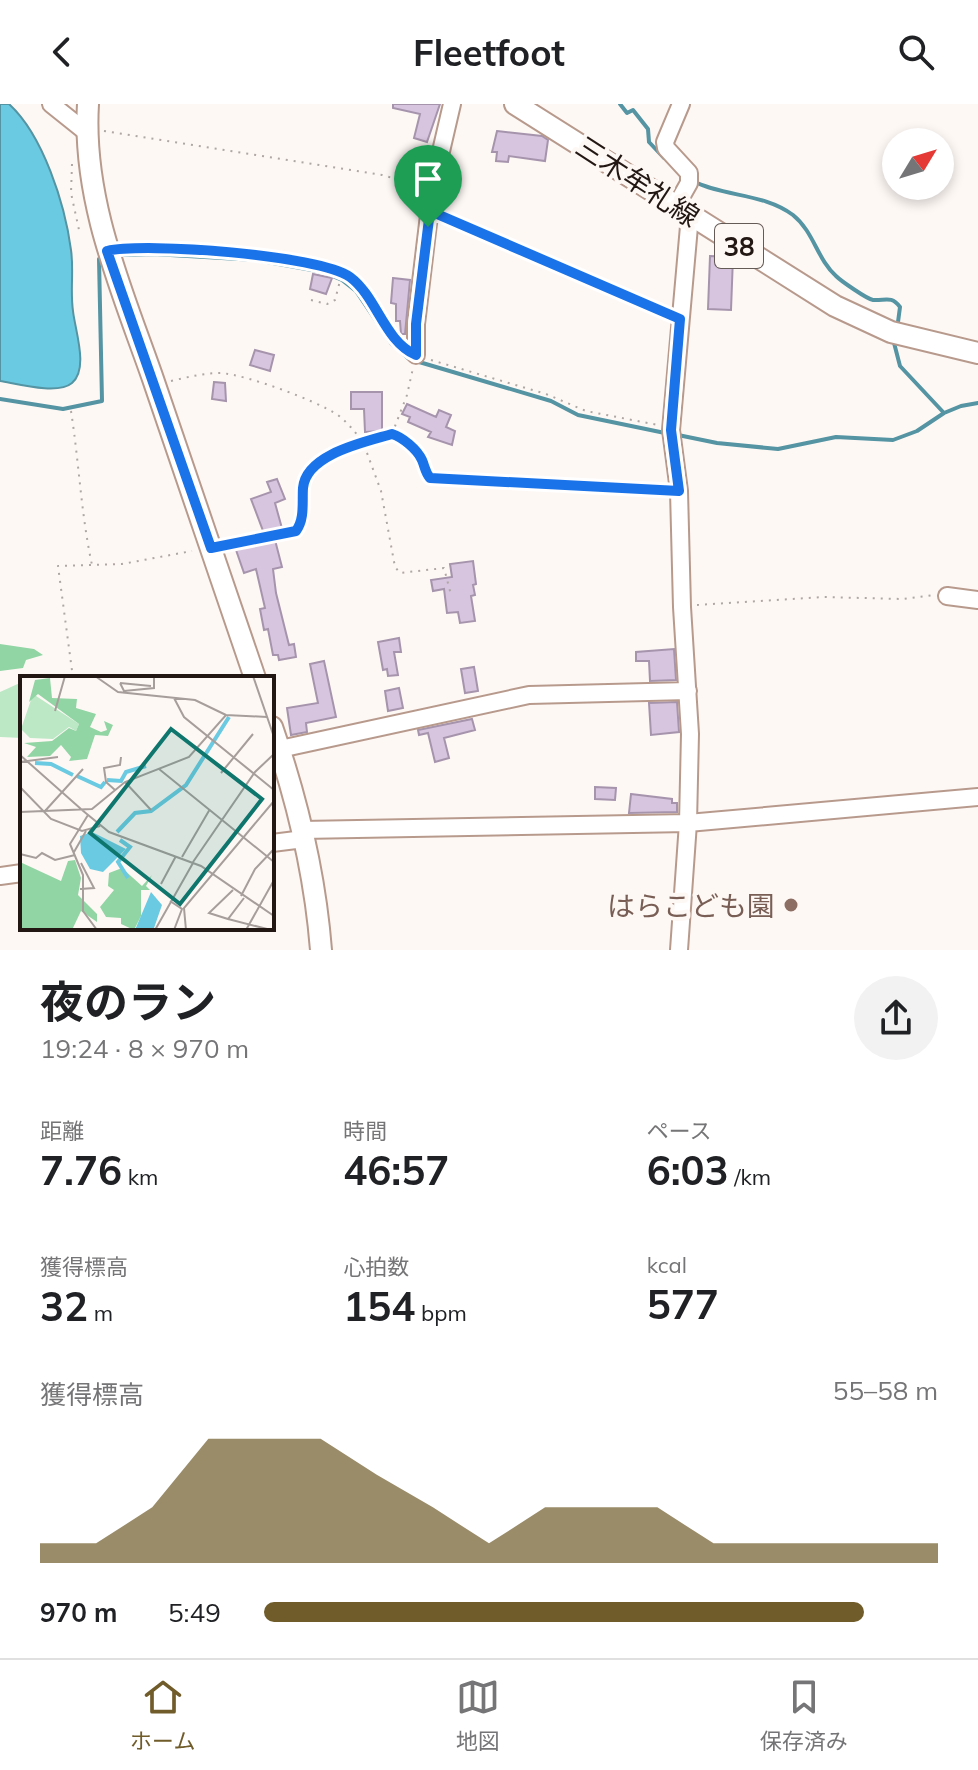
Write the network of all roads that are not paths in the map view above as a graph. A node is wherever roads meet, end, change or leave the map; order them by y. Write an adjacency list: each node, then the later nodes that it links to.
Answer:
1 (51, 104): 6 (street)
2 (88, 104): 6 (main road)
3 (452, 104): 9 (street)
4 (515, 104): 7 (main road, 三木牟礼線 / 38)
5 (681, 104): 7 (street)
6 (86, 132): 12 (main road)
7 (683, 211): 8 (main road, 三木牟礼線 / 38); 13 (street)
8 (978, 353)
9 (415, 360)
10 (947, 596): 11 (street)
11 (978, 600)
12 (254, 676)
13 (688, 691): 15 (street); 17 (street)
14 (274, 732): 15 (main road)
15 (280, 749): 18 (main road)
16 (978, 797): 17 (street)
17 (688, 823): 18 (street); 23 (street)
18 (303, 834): 19 (street); 22 (main road)
19 (274, 842)
20 (20, 873): 21 (street)
21 (0, 876)
22 (321, 950)
23 (679, 950)

